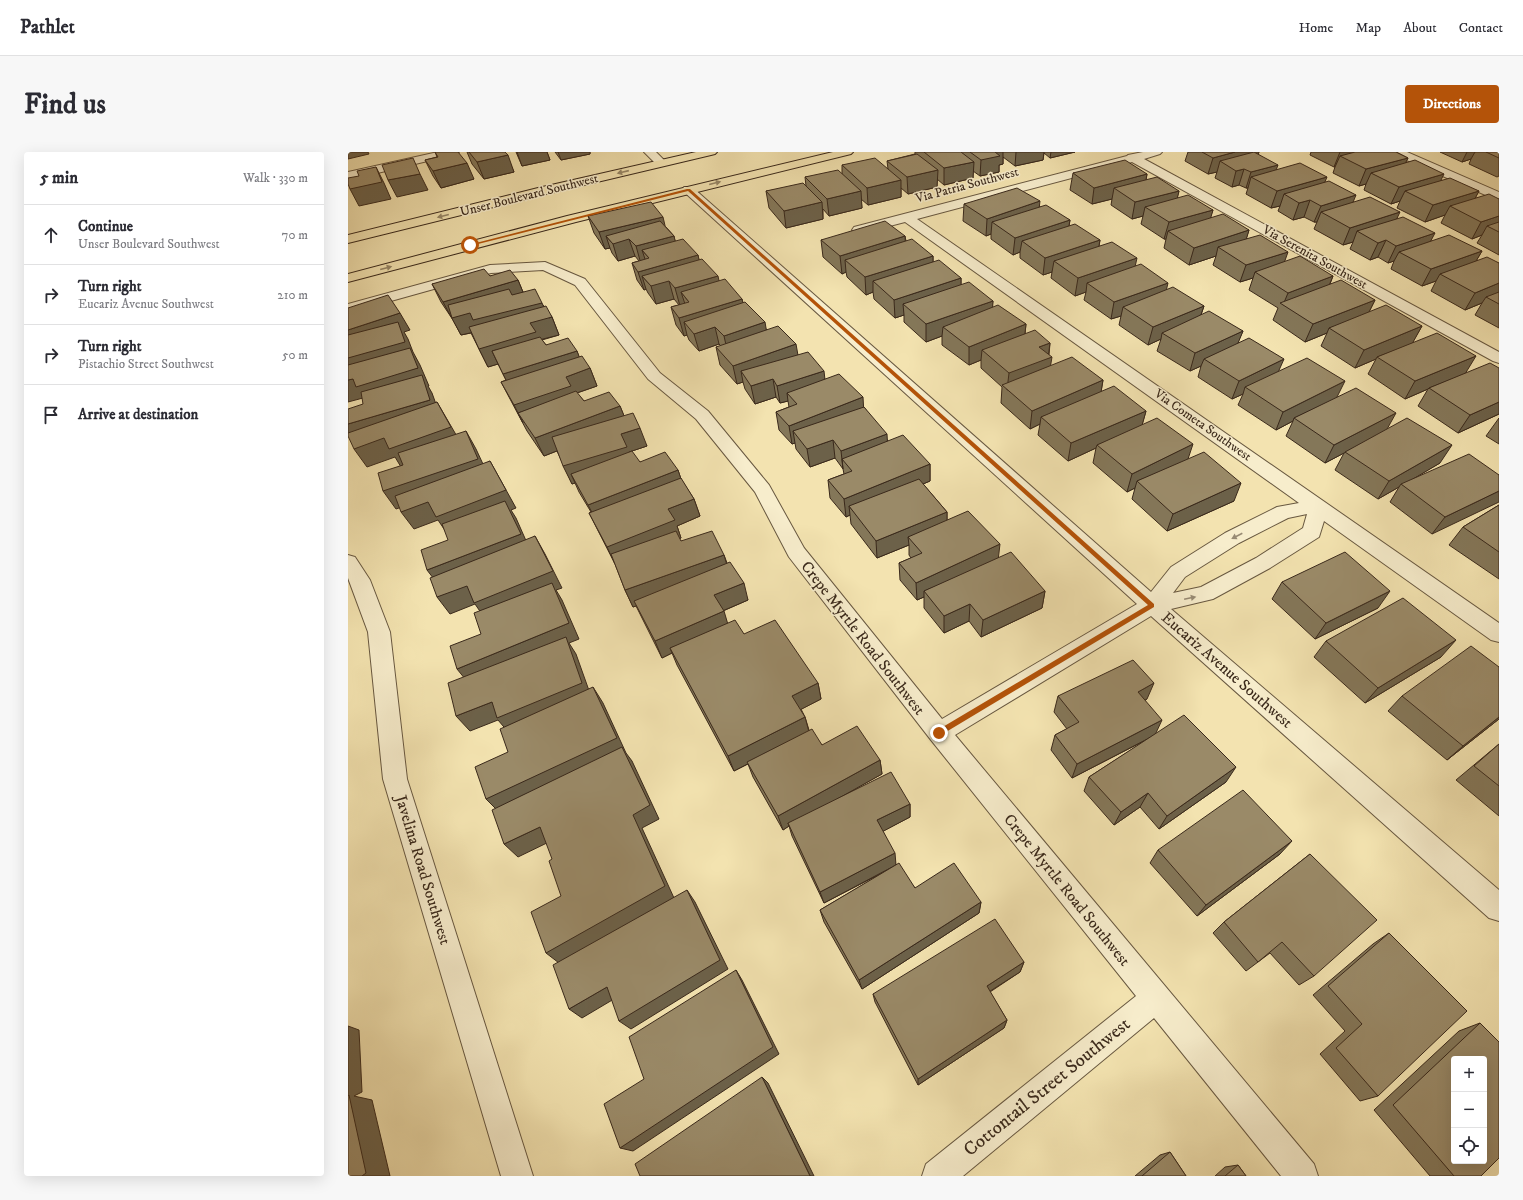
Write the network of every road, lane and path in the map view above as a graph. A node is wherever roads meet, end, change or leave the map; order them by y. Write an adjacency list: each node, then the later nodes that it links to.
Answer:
1 (453, 152): 9 (street)
2 (650, 152): 8 (street)
3 (711, 152): 8 (main road, Unser Boulevard Southwest)
4 (847, 152): 10 (main road, one-way to 4)
5 (1156, 152): 7 (street, Via Patria Southwest)
6 (1397, 152): 11 (street)
7 (1132, 157): 12 (street, Via Patria Southwest); 17 (street, Via Serenita Southwest)
8 (661, 163): 14 (main road, Unser Boulevard Southwest, one-way to 14)
9 (348, 176)
10 (688, 190): 15 (main road, one-way to 10); 20 (street, Eucariz Avenue Southwest)
11 (1499, 197)
12 (906, 217): 13 (street, Via Patria Southwest); 18 (street, Via Cometa Southwest)
13 (847, 233)
14 (348, 239)
15 (348, 278)
16 (348, 309): 22 (street, Crepe Myrtle Road Southwest)
17 (1499, 358)
18 (1318, 506): 20 (street, one-way to 20); 20 (street, one-way to 18); 21 (street, Via Cometa Southwest)
19 (348, 562): 25 (street, Javelina Road Southwest)
20 (1152, 605): 22 (street); 23 (street, Eucariz Avenue Southwest)
21 (1499, 634)
22 (939, 733): 24 (street, Crepe Myrtle Road Southwest)
23 (1499, 908)
24 (1156, 998): 26 (street, Cottontail Street Southwest); 27 (street, Crepe Myrtle Road Southwest)
25 (517, 1176)
26 (938, 1176)
27 (1302, 1176)

